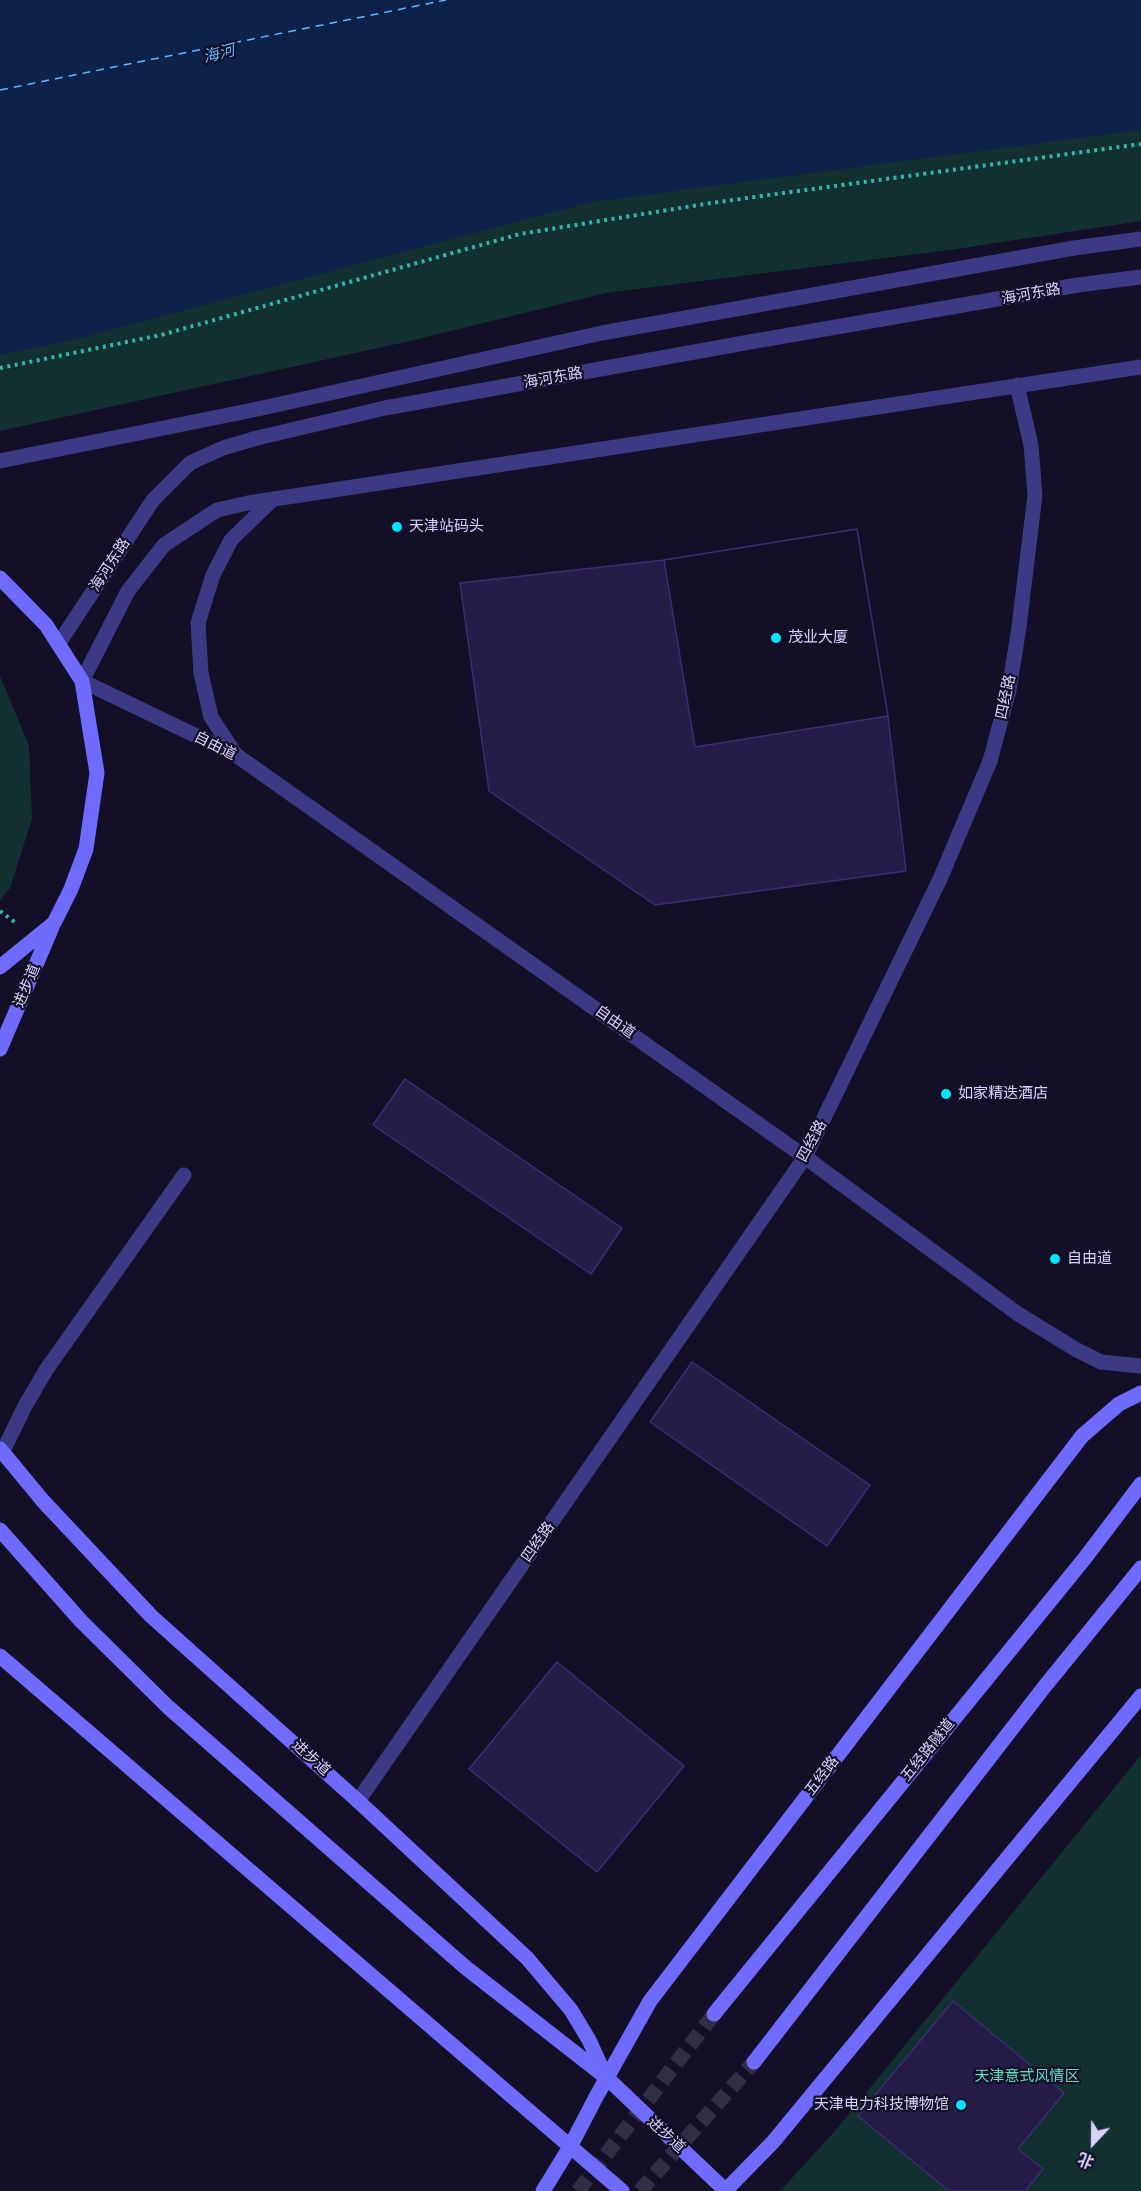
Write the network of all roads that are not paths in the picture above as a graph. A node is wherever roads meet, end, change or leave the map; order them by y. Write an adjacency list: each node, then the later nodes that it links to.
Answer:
1 (1141, 239): 5 (street)
2 (1141, 277): 8 (street, 海河东路)
3 (1141, 367): 4 (street, 海河东路)
4 (1017, 385): 6 (street, 海河东路); 14 (street, 四经路)
5 (0, 461)
6 (271, 501): 9 (street, 海河东路); 10 (street)
7 (0, 578): 8 (main road)
8 (59, 643): 9 (main road)
9 (82, 681): 10 (street, 自由道); 11 (main road, 进步道)
10 (236, 755): 14 (street, 自由道)
11 (54, 923): 12 (main road); 13 (main road, 进步道)
12 (0, 967)
13 (0, 1049)
14 (805, 1157): 16 (street, 自由道); 24 (street, 四经路)
15 (184, 1175): 18 (street)
16 (1141, 1366)
17 (1141, 1393): 27 (main road, 五经路)
18 (1, 1451): 24 (main road, 进步道)
19 (1141, 1484): 25 (main road, 五经路隧道)
20 (0, 1530): 27 (main road, 进步道)
21 (1141, 1568): 26 (main road)
22 (0, 1656): 28 (main road)
23 (1141, 1696): 31 (main road)
24 (358, 1801): 27 (main road, 进步道)
25 (714, 2014)
26 (754, 2062)
27 (607, 2078): 28 (main road, 五经路); 31 (main road, 进步道)
28 (570, 2146): 29 (main road, 五经路); 30 (main road)
29 (543, 2191)
30 (622, 2191)
31 (725, 2191)

